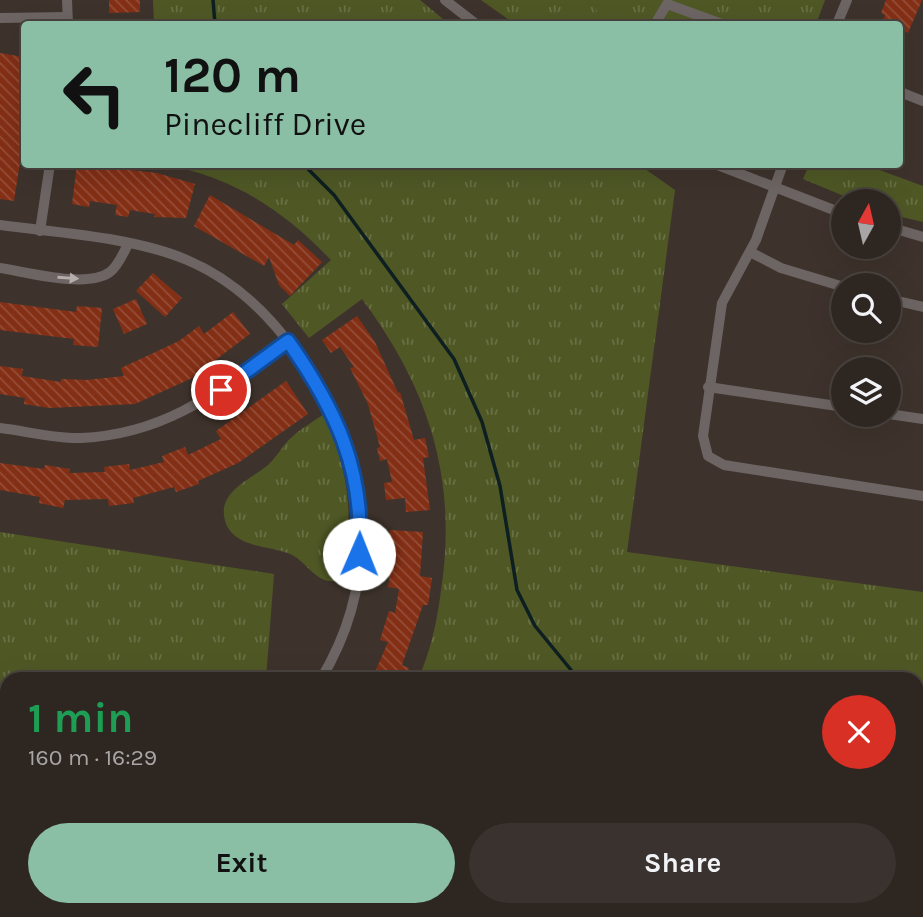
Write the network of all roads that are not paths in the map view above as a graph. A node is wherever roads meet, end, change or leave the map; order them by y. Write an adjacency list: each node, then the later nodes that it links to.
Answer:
1 (67, 0): 5 (street)
2 (445, 0): 6 (street)
3 (847, 0): 9 (street)
4 (0, 18): 5 (street)
5 (68, 21)
6 (472, 21)
7 (657, 21): 8 (street)
8 (714, 21)
9 (838, 21)
10 (903, 93): 11 (street)
11 (923, 101)
12 (49, 168): 18 (street)
13 (725, 168): 15 (street)
14 (782, 168): 15 (street)
15 (774, 188): 16 (street); 22 (street)
16 (831, 209)
17 (0, 225): 18 (street)
18 (40, 231): 21 (street)
19 (901, 231): 20 (street)
20 (923, 237)
21 (128, 244): 23 (street, one-way to 21); 27 (street)
22 (750, 252): 24 (street); 28 (street)
23 (0, 268)
24 (831, 283)
25 (901, 302): 26 (street)
26 (923, 307)
27 (288, 341): 32 (street); 34 (street)
28 (708, 387): 29 (street); 33 (street)
29 (831, 405)
30 (901, 416): 31 (street)
31 (923, 419)
32 (0, 428)
33 (923, 496)
34 (324, 672)

